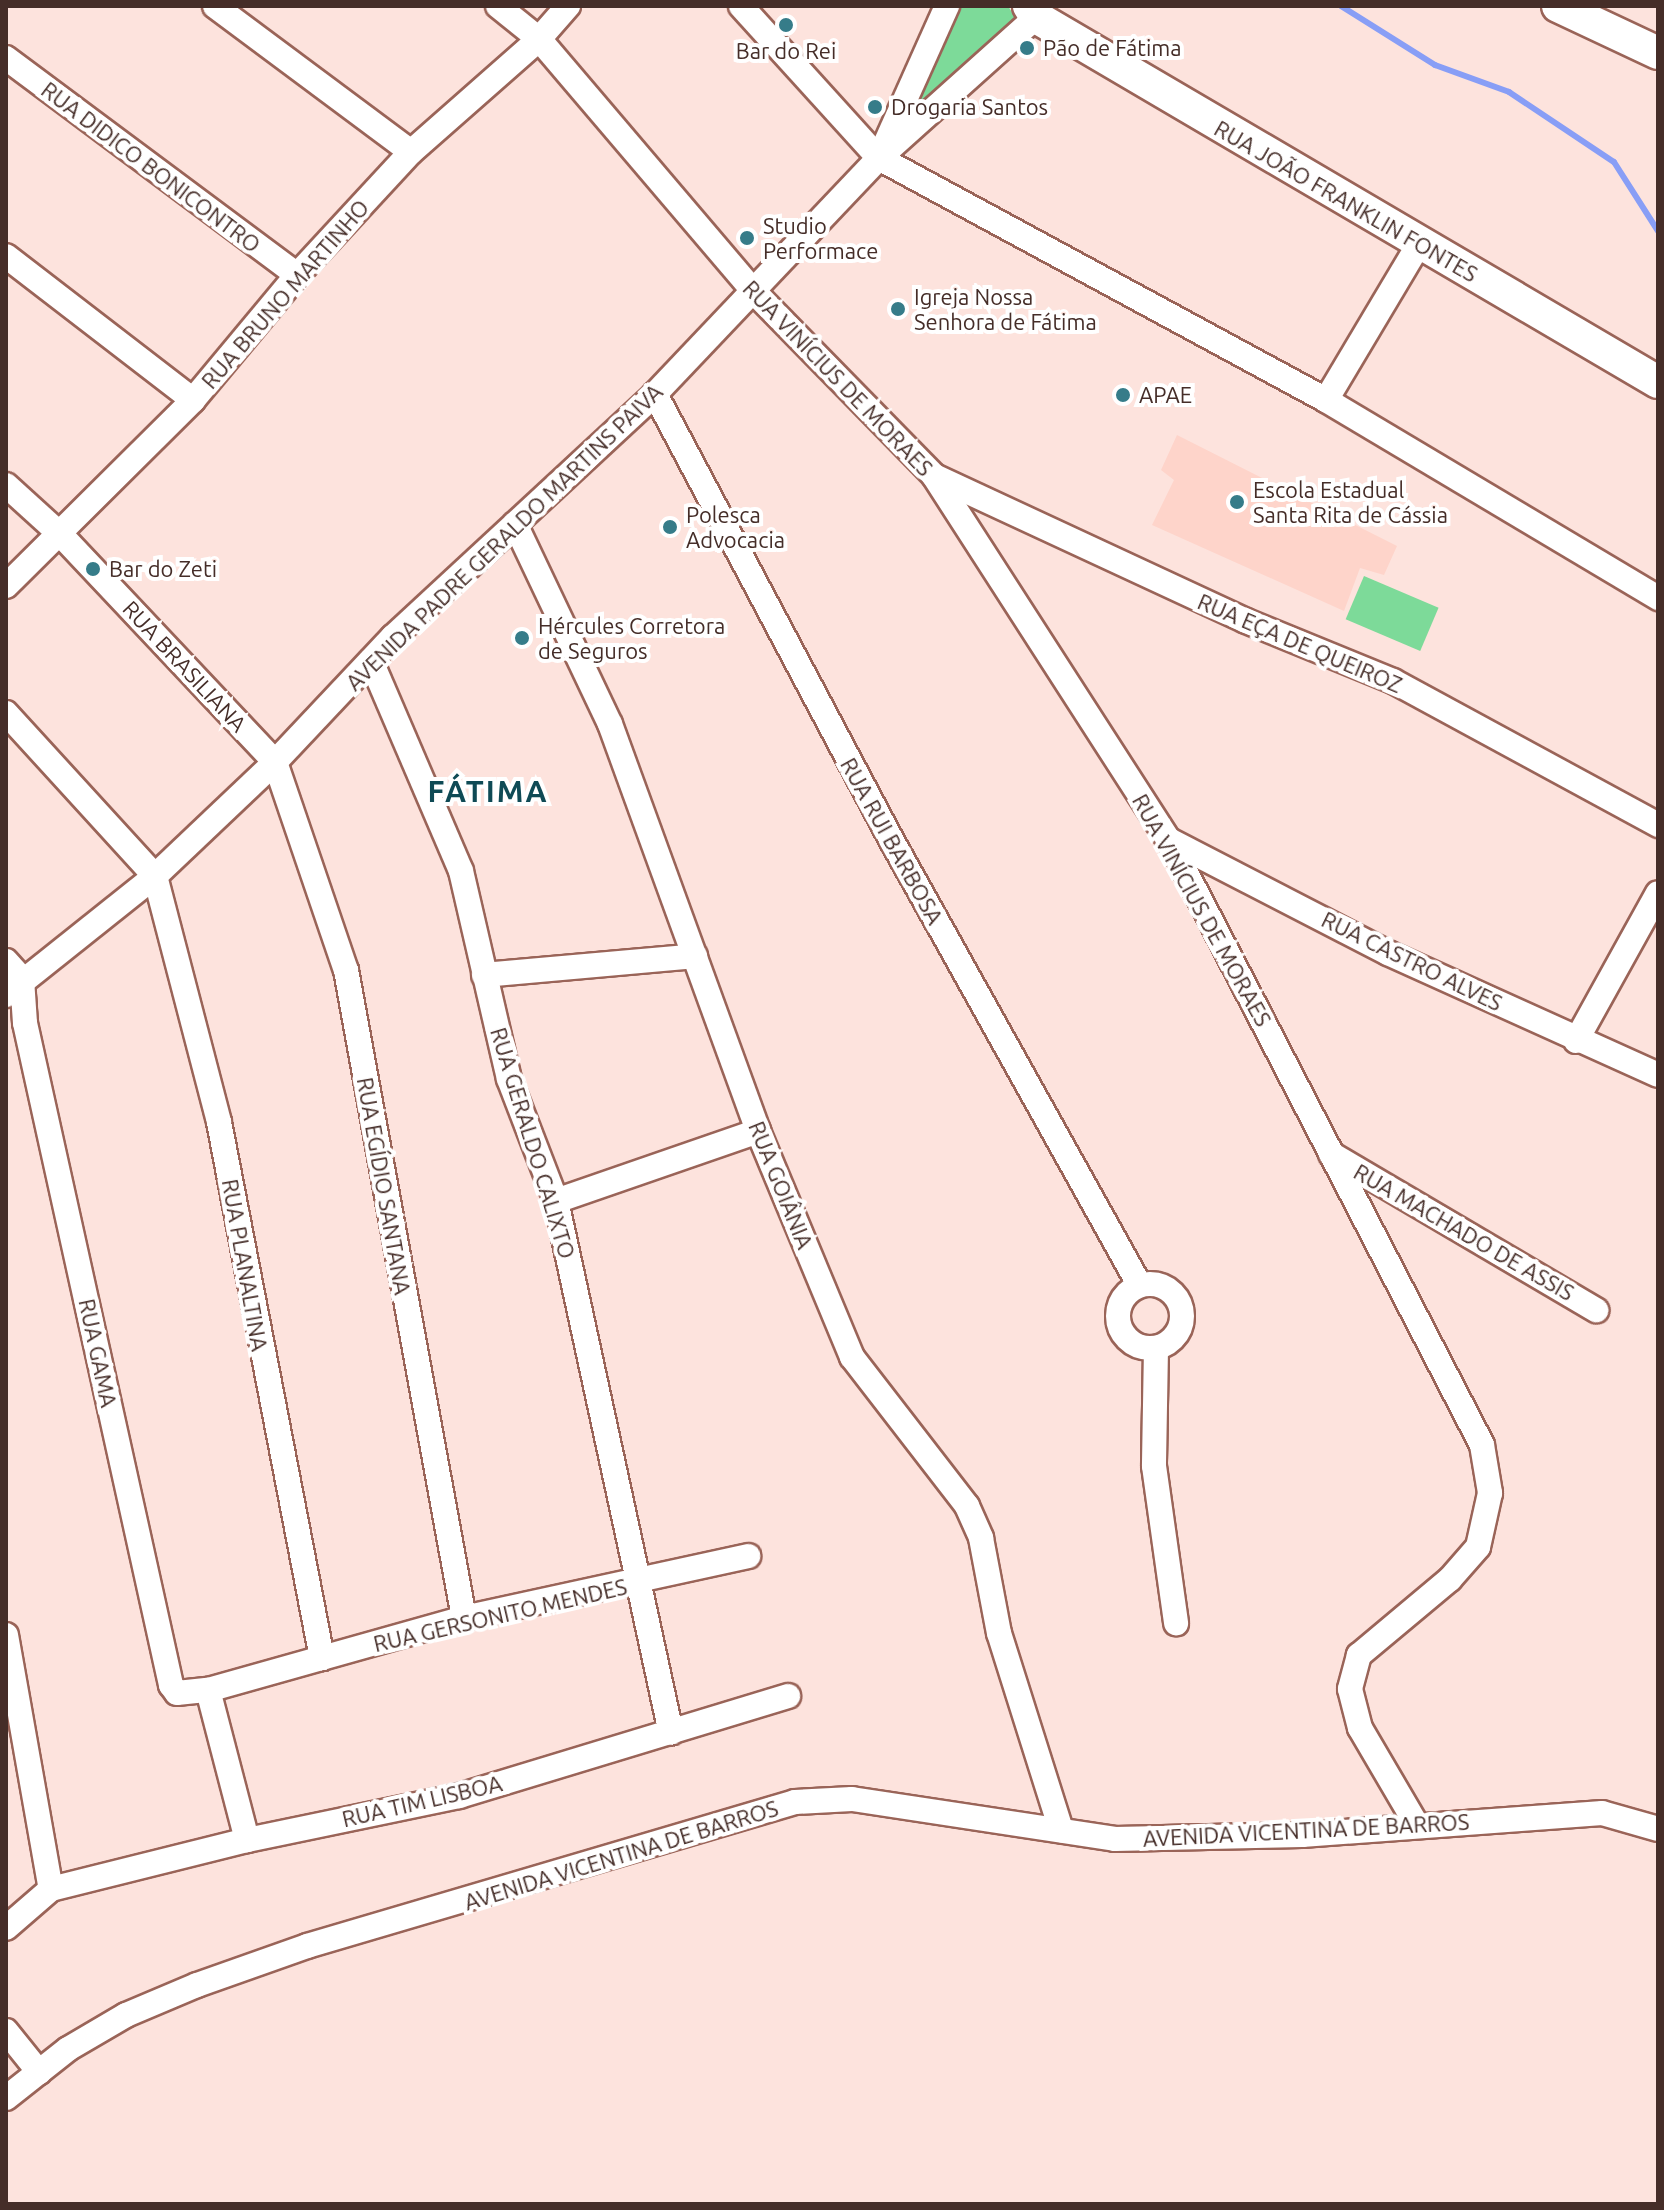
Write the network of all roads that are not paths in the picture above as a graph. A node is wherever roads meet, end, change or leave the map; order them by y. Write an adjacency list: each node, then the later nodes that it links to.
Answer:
1 (215, 6): 11 (street)
2 (498, 6): 8 (street, RUA VINÍCIUS DE MORAES)
3 (568, 6): 8 (street, RUA BRUNO MARTINHO)
4 (741, 6): 12 (street)
5 (947, 6): 12 (street)
6 (1558, 6): 9 (street)
7 (1033, 12): 12 (street); 13 (street, RUA JOÃO FRANKLIN FONTES)
8 (539, 39): 11 (street, RUA BRUNO MARTINHO); 16 (street, RUA VINÍCIUS DE MORAES)
9 (1658, 53)
10 (6, 58): 15 (street, RUA DIDICO BONICONTRO)
11 (411, 152): 15 (street, RUA BRUNO MARTINHO)
12 (879, 158): 16 (street, AVENIDA PADRE GERALDO MARTINS PAIVA); 20 (street)
13 (1419, 244): 17 (street, RUA JOÃO FRANKLIN FONTES); 20 (street)
14 (6, 256): 19 (street)
15 (297, 275): 19 (street, RUA BRUNO MARTINHO)
16 (755, 293): 18 (street, AVENIDA PADRE GERALDO MARTINS PAIVA); 21 (street, RUA VINÍCIUS DE MORAES)
17 (1658, 382)
18 (655, 394): 23 (street, AVENIDA PADRE GERALDO MARTINS PAIVA); 42 (street, RUA RUI BARBOSA)
19 (193, 400): 24 (street, RUA BRUNO MARTINHO)
20 (1326, 400): 26 (street)
21 (934, 476): 30 (street, RUA EÇA DE QUEIROZ); 31 (street, RUA VINÍCIUS DE MORAES)
22 (6, 485): 24 (street, RUA BRASILIANA)
23 (515, 524): 27 (street, AVENIDA PADRE GERALDO MARTINS PAIVA); 34 (street, RUA GOIÂNIA)
24 (62, 536): 25 (street, RUA BRUNO MARTINHO); 29 (street, RUA BRASILIANA)
25 (6, 586)
26 (1658, 598)
27 (371, 661): 29 (street, AVENIDA PADRE GERALDO MARTINS PAIVA); 35 (street, RUA GERALDO CALIXTO)
28 (6, 713): 32 (street)
29 (275, 762): 32 (street, AVENIDA PADRE GERALDO MARTINS PAIVA); 47 (street, RUA EGÍDIO SANTANA)
30 (1658, 825)
31 (1169, 840): 37 (street, RUA CASTRO ALVES); 40 (street, RUA VINÍCIUS DE MORAES)
32 (155, 876): 36 (street, AVENIDA PADRE GERALDO MARTINS PAIVA); 50 (street, RUA PLANALTINA)
33 (1658, 893): 37 (street)
34 (695, 956): 35 (street); 39 (street, RUA GOIÂNIA)
35 (484, 975): 41 (street, RUA GERALDO CALIXTO)
36 (11, 978): 52 (street, RUA GAMA)
37 (1576, 1041): 38 (street, RUA CASTRO ALVES)
38 (1658, 1075)
39 (758, 1131): 41 (street); 57 (street, RUA GOIÂNIA)
40 (1331, 1154): 43 (street, RUA MACHADO DE ASSIS); 55 (street, RUA VINÍCIUS DE MORAES)
41 (556, 1201): 46 (street, RUA GERALDO CALIXTO)
42 (1139, 1284): 44 (street); 44 (street)
43 (1596, 1310)
44 (1156, 1348): 48 (street)
45 (748, 1556): 46 (street, RUA GERSONITO MENDES)
46 (636, 1584): 47 (street, RUA GERSONITO MENDES); 54 (street, RUA GERALDO CALIXTO)
47 (464, 1618): 50 (street, RUA GERSONITO MENDES)
48 (1176, 1623)
49 (6, 1635): 51 (street)
50 (322, 1658): 52 (street, RUA GERSONITO MENDES)
51 (10, 1676): 59 (street)
52 (208, 1690): 58 (street)
53 (788, 1696): 54 (street, RUA TIM LISBOA)
54 (671, 1733): 58 (street, RUA TIM LISBOA)
55 (1417, 1825): 56 (street, AVENIDA VICENTINA DE BARROS); 57 (street, AVENIDA VICENTINA DE BARROS)
56 (1658, 1829)
57 (1061, 1830): 62 (street, AVENIDA VICENTINA DE BARROS)
58 (247, 1840): 59 (street, RUA TIM LISBOA)
59 (51, 1889): 60 (street)
60 (6, 1928)
61 (6, 2031): 62 (street)
62 (39, 2072): 63 (street, AVENIDA VICENTINA DE BARROS)
63 (6, 2098)

